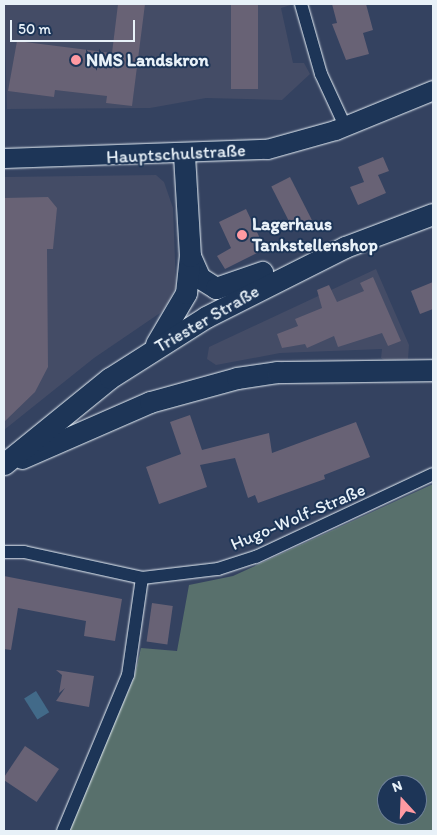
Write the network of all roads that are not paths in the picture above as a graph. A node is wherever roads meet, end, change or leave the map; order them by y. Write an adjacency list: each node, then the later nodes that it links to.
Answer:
1 (301, 4): 3 (street)
2 (429, 92): 3 (main road, Hauptschulstraße)
3 (345, 126): 4 (main road, Hauptschulstraße)
4 (184, 155): 5 (main road, Hauptschulstraße); 7 (main road)
5 (4, 158)
6 (433, 214): 8 (main road, Triester Straße)
7 (190, 256): 8 (main road); 9 (main road)
8 (299, 268): 9 (main road, Triester Straße)
9 (153, 349): 11 (main road, Triester Straße)
10 (433, 370): 11 (main road)
11 (4, 465)
12 (433, 474): 14 (street, Hugo-Wolf-Straße)
13 (4, 552): 14 (street, Hugo-Wolf-Straße)
14 (142, 578): 15 (street)
15 (63, 831)

